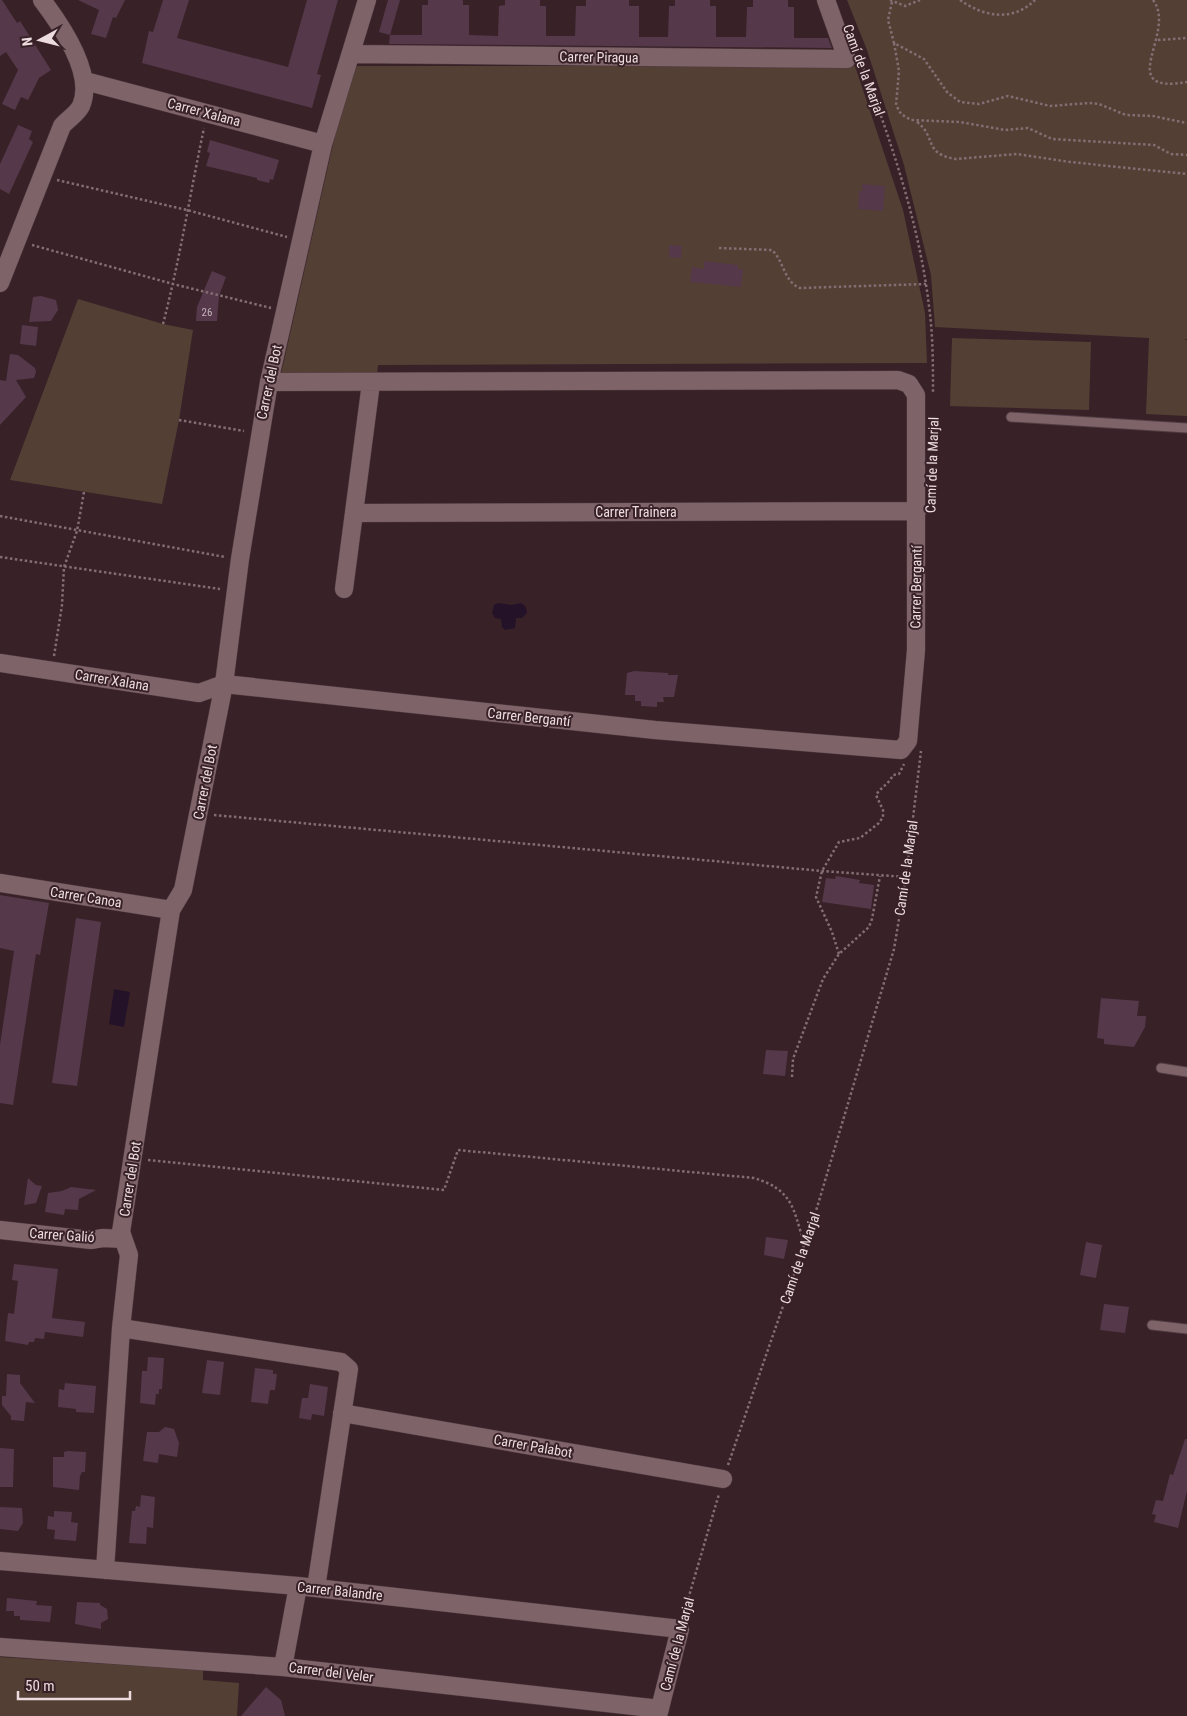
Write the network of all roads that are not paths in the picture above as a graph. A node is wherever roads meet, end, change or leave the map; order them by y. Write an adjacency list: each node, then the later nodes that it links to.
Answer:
1 (42, 0): 6 (street)
2 (367, 0): 4 (street, Carrer del Bot)
3 (826, 0): 5 (street, Camí de la Marjal)
4 (351, 54): 5 (street, Carrer Piragua); 7 (street, Carrer del Bot)
5 (855, 62)
6 (86, 81): 7 (street, Carrer Xalana); 8 (street)
7 (323, 144): 9 (street, Carrer del Bot)
8 (2, 271)
9 (269, 382): 10 (street, Carrer Bergantí); 17 (street, Carrer del Bot)
10 (371, 383): 13 (street, Carrer Bergantí); 14 (street)
11 (1011, 417): 12 (lane)
12 (1187, 428)
13 (917, 510): 14 (street, Carrer Trainera); 17 (street, Carrer Bergantí)
14 (354, 513): 15 (street)
15 (344, 590)
16 (0, 663): 17 (street, Carrer Xalana)
17 (224, 684): 19 (street, Carrer del Bot)
18 (0, 883): 19 (street, Carrer Canoa)
19 (171, 910): 23 (street, Carrer del Bot)
20 (1160, 1068): 21 (lane)
21 (1187, 1072)
22 (0, 1230): 23 (street, Carrer Galió)
23 (123, 1239): 25 (street, Carrer del Bot)
24 (1152, 1325): 26 (lane)
25 (121, 1328): 27 (street); 30 (street, Carrer del Bot)
26 (1187, 1329)
27 (342, 1413): 28 (street, Carrer Palabot); 32 (street)
28 (723, 1479)
29 (0, 1561): 30 (street, Carrer Balandre)
30 (105, 1570): 31 (street, Carrer Balandre)
31 (298, 1586): 32 (street, Carrer Balandre); 35 (street)
32 (316, 1588): 33 (street, Carrer Balandre)
33 (680, 1629): 36 (street, Camí de la Marjal)
34 (0, 1647): 35 (street, Carrer del Veler)
35 (283, 1667): 36 (street, Carrer del Veler)
36 (659, 1713)

